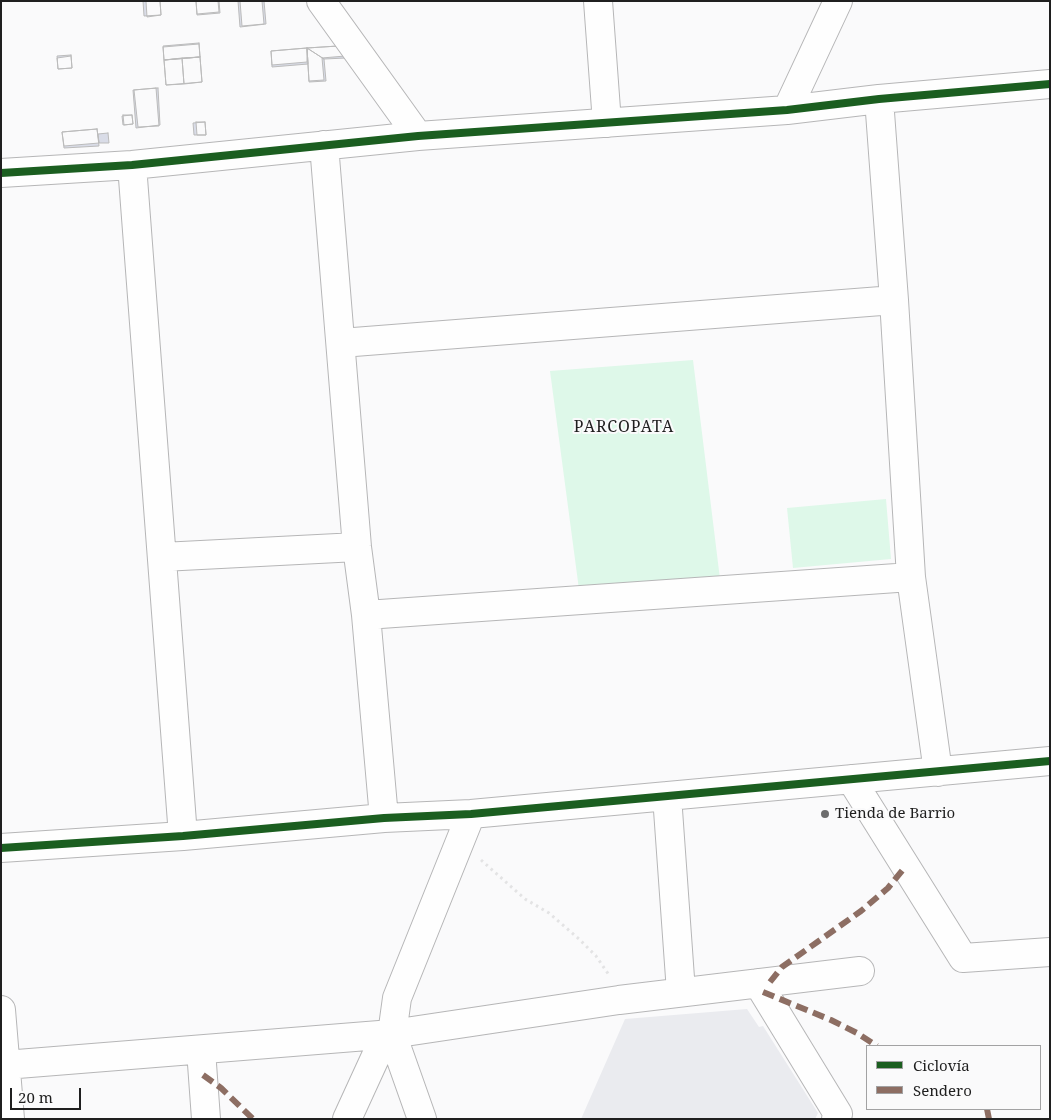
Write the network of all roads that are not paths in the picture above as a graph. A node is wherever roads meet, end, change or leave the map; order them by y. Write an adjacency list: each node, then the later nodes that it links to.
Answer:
1 (321, 1): 8 (street)
2 (598, 1): 7 (street)
3 (838, 1): 6 (street)
4 (1050, 84): 5 (street)
5 (879, 99): 6 (street); 12 (street)
6 (787, 110): 7 (street)
7 (607, 123): 8 (street)
8 (418, 136): 9 (street)
9 (324, 145): 10 (street); 13 (street)
10 (132, 165): 11 (street); 15 (street)
11 (1, 173)
12 (894, 300): 13 (street); 16 (street)
13 (341, 343): 14 (street)
14 (357, 547): 15 (street); 17 (street)
15 (162, 558): 24 (street)
16 (911, 578): 17 (street); 19 (street)
17 (366, 614): 23 (street)
18 (1050, 761): 19 (street)
19 (938, 772): 20 (street)
20 (851, 779): 21 (street); 26 (street)
21 (667, 796): 22 (street); 29 (street)
22 (470, 814): 23 (street); 31 (street)
23 (384, 818): 24 (street)
24 (184, 836): 25 (street)
25 (1, 848)
26 (1050, 952)
27 (860, 971): 28 (street)
28 (758, 984): 29 (street); 38 (street)
29 (681, 992): 31 (street)
30 (1, 1010): 33 (street)
31 (392, 1034): 32 (street); 36 (street); 37 (street)
32 (201, 1050): 33 (street); 35 (street)
33 (6, 1065): 34 (street)
34 (10, 1119)
35 (206, 1119)
36 (347, 1119)
37 (422, 1119)
38 (836, 1119)

